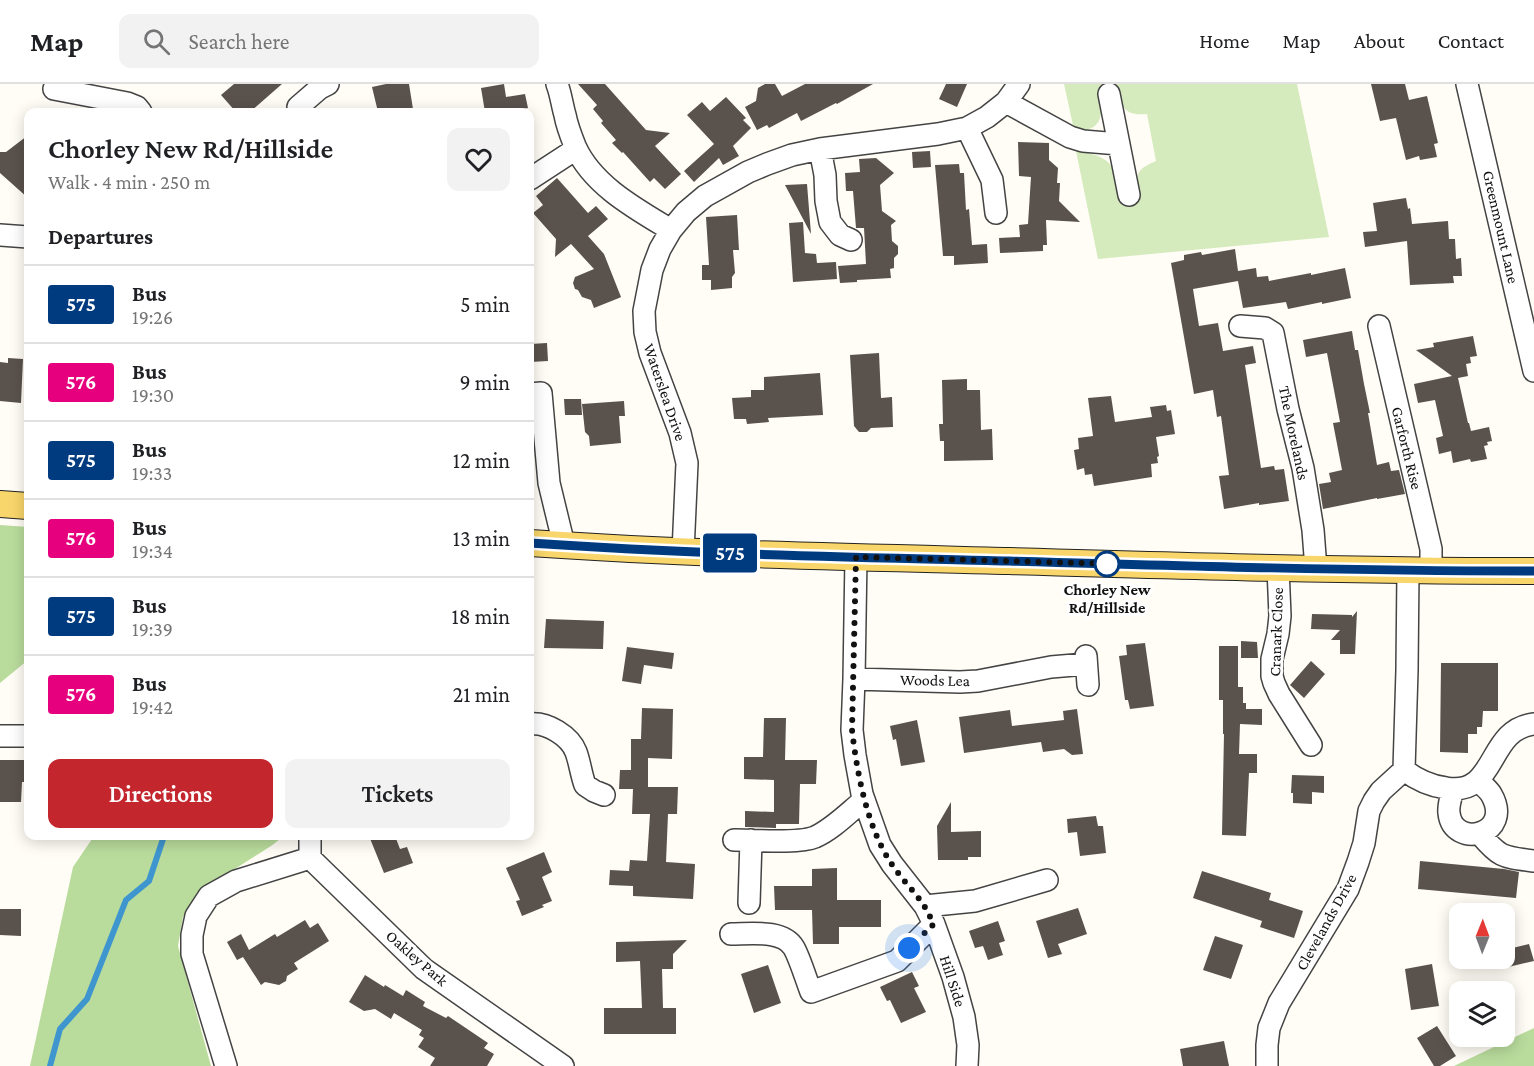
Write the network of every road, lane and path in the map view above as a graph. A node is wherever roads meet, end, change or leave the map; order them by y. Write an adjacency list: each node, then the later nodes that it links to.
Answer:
1 (557, 84): 12 (street)
2 (1019, 84): 7 (street, Waterslea Drive)
3 (1467, 84): 23 (street, Greenmount Lane)
4 (54, 89): 9 (street)
5 (326, 92): 8 (street)
6 (1109, 94): 11 (street)
7 (1006, 102): 10 (street, Waterslea Drive); 11 (street)
8 (298, 107)
9 (138, 108)
10 (967, 128): 13 (street, Waterslea Drive); 16 (street)
11 (1119, 144): 15 (street)
12 (576, 149): 14 (street); 17 (street)
13 (820, 149): 17 (street, Waterslea Drive); 20 (street)
14 (534, 176)
15 (1129, 195)
16 (996, 213)
17 (670, 230): 29 (street, Waterslea Drive)
18 (0, 235): 19 (street)
19 (24, 237)
20 (852, 240)
21 (1240, 326): 32 (street, The Morelands)
22 (1379, 326): 33 (street, Garforth Rise)
23 (1534, 371)
24 (534, 394): 28 (street)
25 (0, 504): 26 (main road)
26 (24, 506)
27 (534, 543): 28 (main road)
28 (564, 545): 29 (main road)
29 (683, 552): 30 (main road)
30 (856, 557): 31 (main road); 36 (street, Hill Side)
31 (1278, 568): 32 (main road); 41 (street, Cranark Close)
32 (1316, 569): 33 (main road)
33 (1420, 571): 34 (main road); 42 (street)
34 (1534, 571)
35 (1087, 668): 36 (street, Woods Lea)
36 (854, 679): 46 (street, Hill Side)
37 (534, 724): 45 (street)
38 (1534, 724): 43 (street)
39 (0, 736): 40 (street)
40 (24, 736)
41 (1311, 745)
42 (1404, 770): 44 (street); 58 (street, Clevelands Drive)
43 (1478, 780): 44 (street); 47 (street)
44 (1453, 790): 47 (street)
45 (604, 795)
46 (864, 800): 52 (street); 53 (street, Hill Side)
47 (1480, 834): 50 (street)
48 (310, 840): 49 (street)
49 (310, 858): 55 (street); 56 (street, Oakley Park)
50 (1534, 861)
51 (1046, 880): 53 (street)
52 (749, 903)
53 (929, 915): 54 (street); 57 (street, Hill Side)
54 (731, 934)
55 (226, 1066)
56 (563, 1066)
57 (967, 1066)
58 (1268, 1066)

